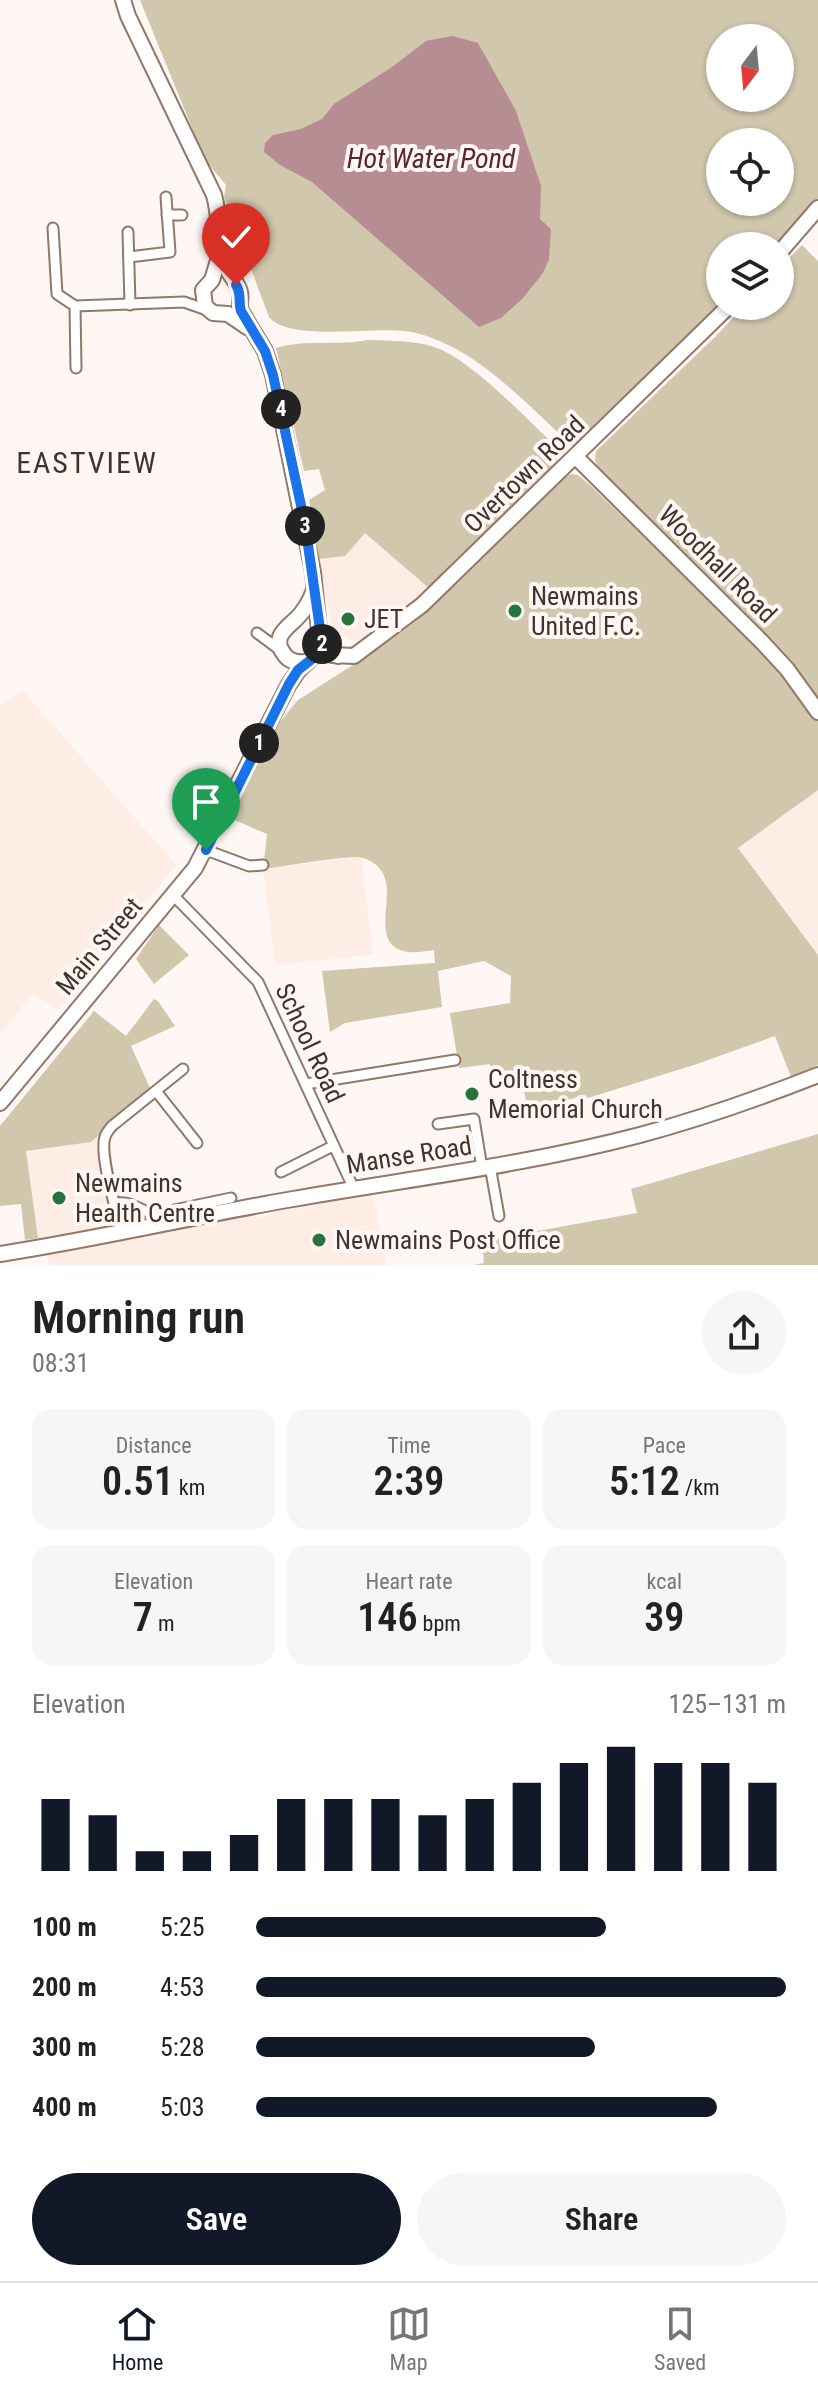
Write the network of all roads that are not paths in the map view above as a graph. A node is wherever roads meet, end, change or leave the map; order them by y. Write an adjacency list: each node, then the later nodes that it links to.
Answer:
1 (123, 0): 9 (main road)
2 (166, 197): 4 (street)
3 (818, 208): 8 (main road)
4 (167, 215): 5 (street); 10 (street)
5 (182, 215)
6 (53, 228): 15 (street)
7 (128, 232): 10 (street)
8 (794, 236)
9 (221, 245): 11 (main road); 12 (main road)
10 (129, 257): 14 (street)
11 (233, 281): 12 (main road); 16 (main road)
12 (208, 285): 13 (street); 17 (main road)
13 (184, 302): 14 (street); 17 (street)
14 (130, 305): 15 (street)
15 (75, 306): 19 (street)
16 (234, 309): 17 (main road); 21 (main road)
17 (209, 310)
18 (715, 320): 20 (main road, Overtown Road)
19 (76, 368)
20 (576, 457): 25 (main road, Overtown Road); 28 (main road, Woodhall Road)
21 (315, 586): 22 (main road); 23 (main road)
22 (290, 624): 23 (main road); 24 (main road); 24 (street)
23 (320, 633): 25 (main road); 26 (main road)
24 (284, 654): 26 (main road); 27 (main road)
25 (338, 656): 26 (main road, Overtown Road)
26 (312, 658): 27 (main road, Main Street)
27 (289, 684): 29 (main road, Main Street)
28 (818, 712)
29 (206, 850): 30 (street); 31 (main road, Main Street)
30 (263, 865)
31 (173, 895): 35 (street, School Road); 37 (main road, Main Street)
32 (455, 1060): 35 (street)
33 (183, 1069): 36 (street)
34 (818, 1075): 41 (main road, Manse Road)
35 (306, 1084): 40 (street, School Road)
36 (156, 1091): 39 (street); 45 (street)
37 (0, 1103)
38 (438, 1124): 41 (street)
39 (197, 1143)
40 (333, 1146): 42 (street); 43 (street, School Road)
41 (486, 1167): 43 (main road, Manse Road); 46 (street)
42 (281, 1172)
43 (354, 1189): 47 (main road, Manse Road)
44 (231, 1198): 45 (street)
45 (115, 1203): 47 (street)
46 (486, 1209)
47 (122, 1233): 48 (main road, Manse Road)
48 (0, 1253)

